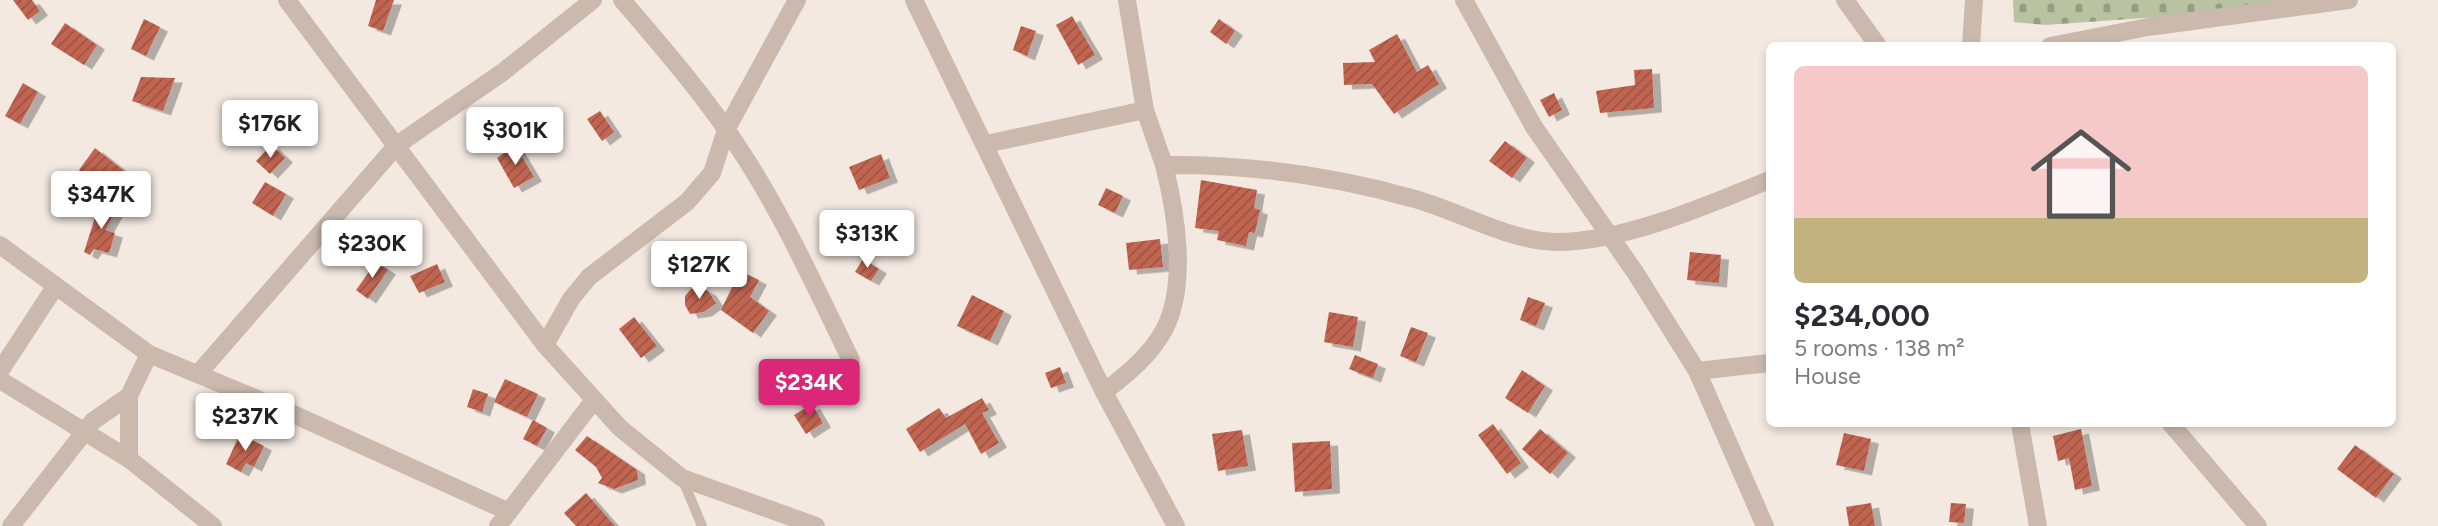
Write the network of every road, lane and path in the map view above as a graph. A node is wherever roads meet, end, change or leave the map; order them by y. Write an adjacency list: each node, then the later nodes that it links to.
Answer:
1 (287, 0): 17 (street)
2 (593, 0): 17 (street)
3 (622, 0): 15 (street)
4 (797, 0): 15 (street)
5 (914, 0): 16 (street)
6 (1127, 0): 14 (street)
7 (1464, 0): 20 (street)
8 (1846, 0): 11 (street)
9 (1974, 0): 12 (street)
10 (2349, 0): 13 (street)
11 (1875, 42)
12 (1971, 42)
13 (2071, 42)
14 (1145, 110): 16 (street); 18 (street)
15 (726, 130): 23 (street); 25 (street)
16 (986, 144): 31 (street)
17 (397, 145): 23 (street); 29 (street)
18 (1164, 165): 20 (street); 31 (street)
19 (1766, 181): 20 (street)
20 (1612, 236): 28 (street)
21 (0, 245): 22 (street)
22 (55, 287): 24 (street); 27 (street)
23 (545, 345): 33 (street)
24 (149, 354): 29 (street); 32 (street)
25 (851, 360)
26 (1766, 363): 28 (street)
27 (0, 371)
28 (1697, 371): 45 (street)
29 (198, 374): 39 (street)
30 (0, 380): 36 (street)
31 (1104, 392): 44 (street)
32 (129, 396): 36 (street); 37 (street)
33 (594, 400): 38 (street); 39 (street)
34 (2021, 427): 46 (street)
35 (2174, 427): 47 (street)
36 (85, 430): 37 (street); 40 (street)
37 (129, 459): 41 (street)
38 (682, 478): 42 (lane); 43 (street)
39 (503, 519)
40 (11, 526)
41 (213, 526)
42 (702, 526)
43 (816, 526)
44 (1176, 526)
45 (1765, 526)
46 (2038, 526)
47 (2258, 526)

